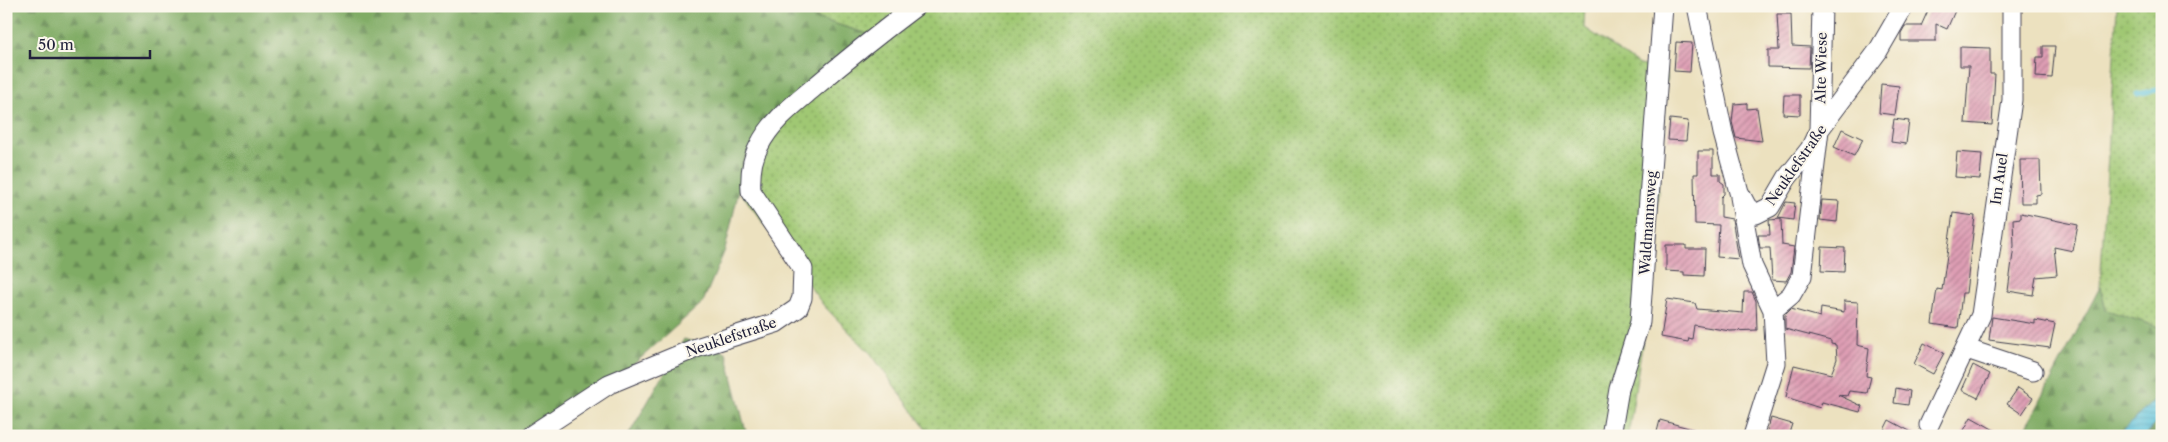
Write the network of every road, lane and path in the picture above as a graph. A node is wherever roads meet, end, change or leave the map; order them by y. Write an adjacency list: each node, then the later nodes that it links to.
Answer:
1 (916, 6): 13 (street, Neuklefstraße)
2 (1663, 6): 14 (street, Waldmannsweg)
3 (1697, 6): 8 (street, Neuklefstraße)
4 (1822, 6): 7 (street, Alte Wiese)
5 (1904, 6): 7 (street, Neuklefstraße)
6 (2012, 6): 10 (street, Im Auel)
7 (1820, 130): 8 (street, Neuklefstraße); 9 (street, Alte Wiese)
8 (1739, 192): 9 (street)
9 (1772, 310): 15 (street)
10 (1967, 350): 11 (street); 12 (street, Im Auel)
11 (2033, 371)
12 (1929, 425)
13 (530, 436)
14 (1610, 436)
15 (1753, 436)

